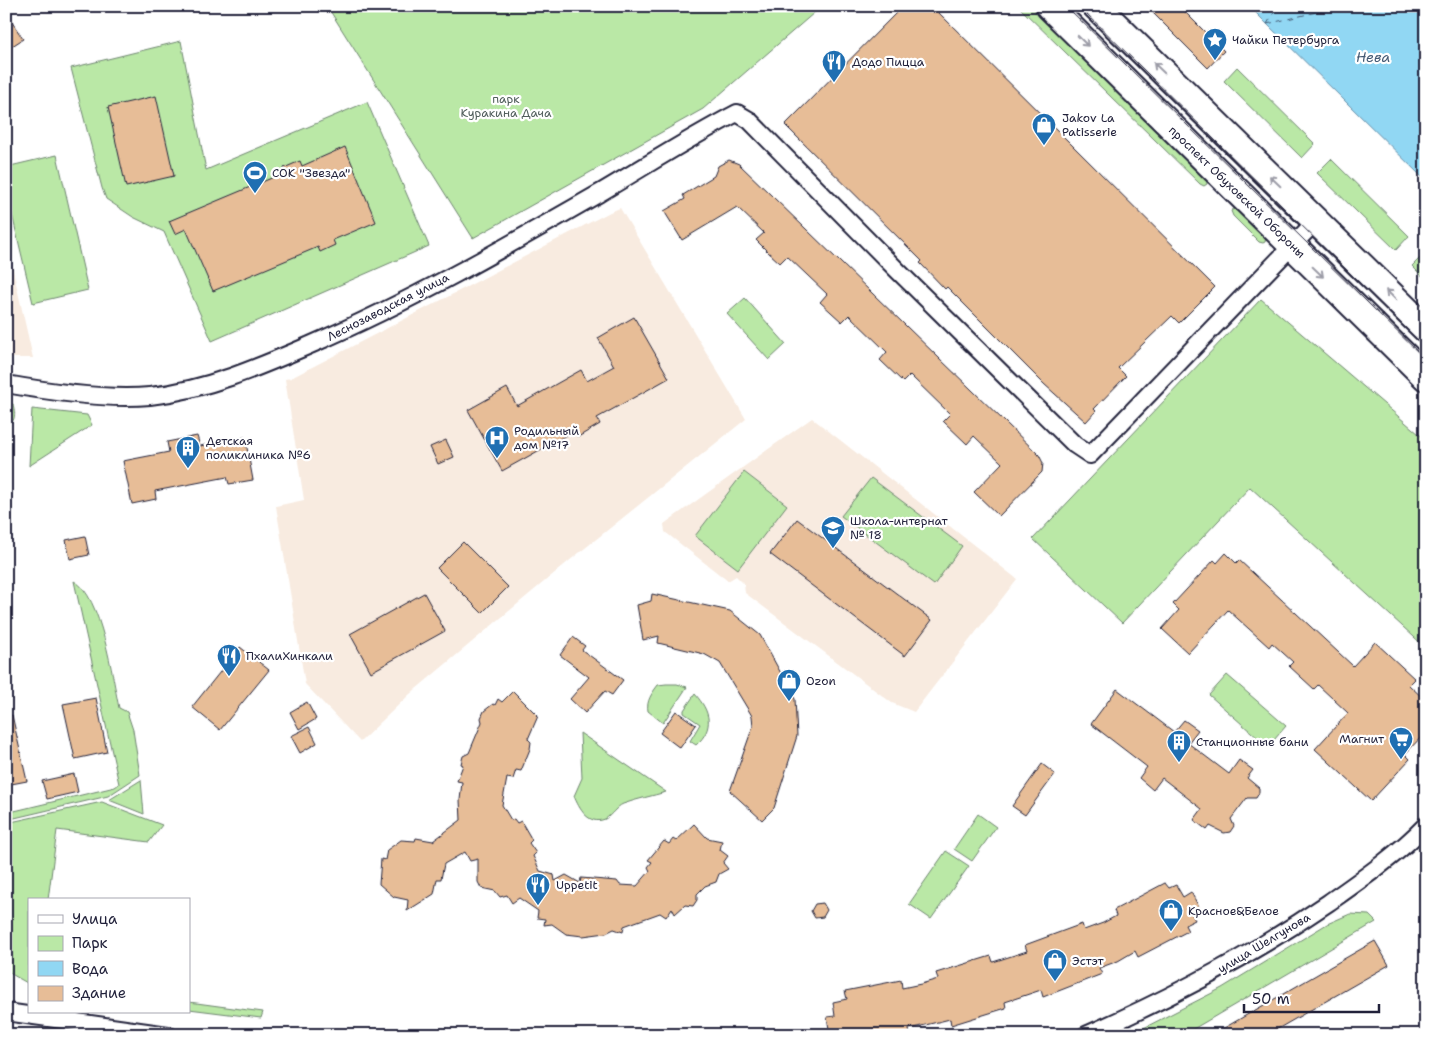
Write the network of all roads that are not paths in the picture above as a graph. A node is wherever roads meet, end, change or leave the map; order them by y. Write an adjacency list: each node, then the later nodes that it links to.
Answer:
1 (1048, 6): 4 (main road, проспект Обуховской Обороны, one-way to 4)
2 (1096, 6): 3 (main road, one-way to 2)
3 (1316, 221): 4 (street); 5 (main road, one-way to 3)
4 (1291, 245): 6 (main road, проспект Обуховской Обороны, one-way to 6); 7 (street, Леснозаводская улица)
5 (1426, 329)
6 (1426, 377)
7 (6, 384)
8 (1426, 825): 11 (street, улица Шелгунова)
9 (6, 1012): 10 (street)
10 (168, 1035)
11 (1086, 1035)

